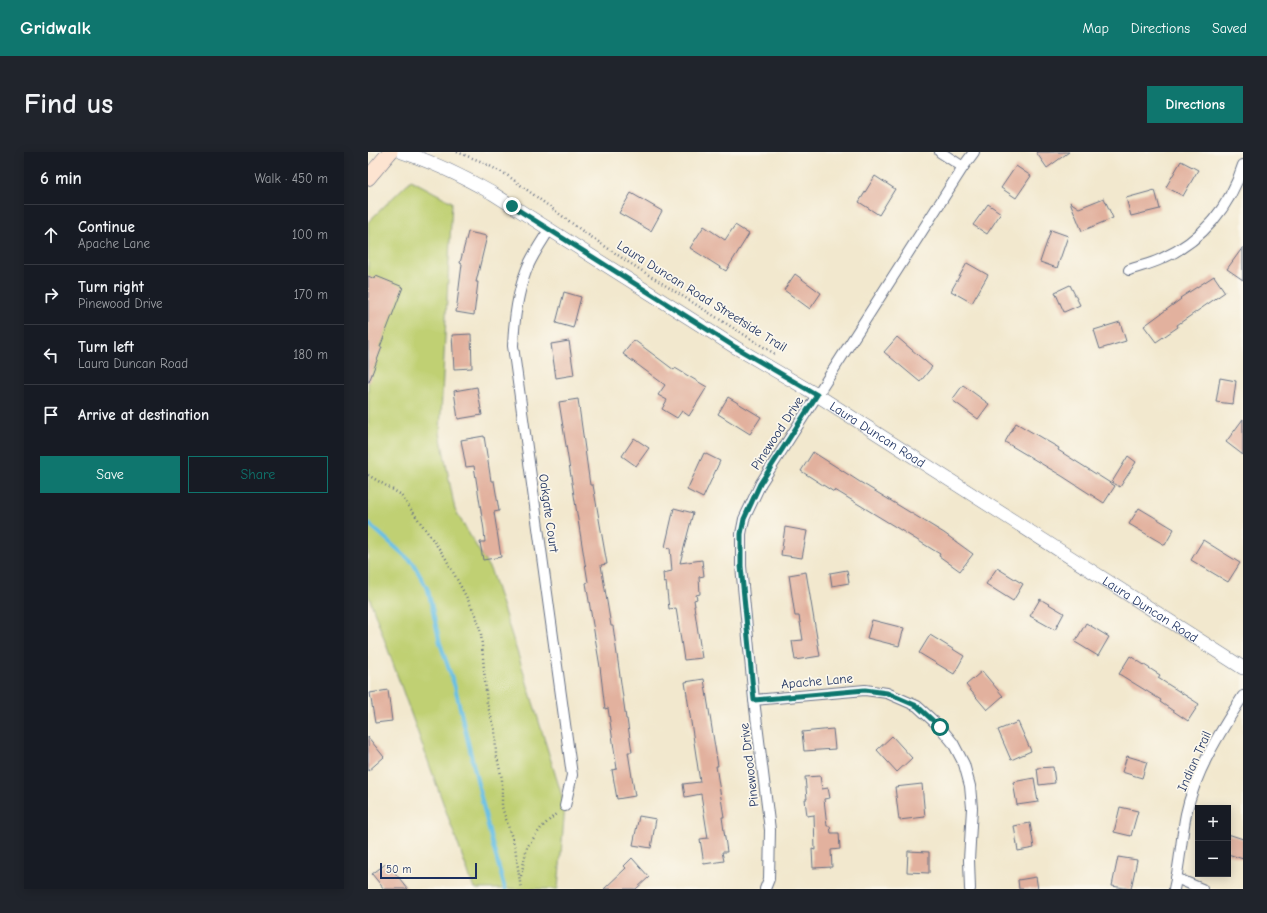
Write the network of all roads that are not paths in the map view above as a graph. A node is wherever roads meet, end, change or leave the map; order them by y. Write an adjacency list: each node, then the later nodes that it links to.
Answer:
1 (390, 152): 7 (main road)
2 (402, 152): 8 (street, Laura Duncan Road)
3 (940, 152): 6 (street)
4 (974, 152): 6 (street, Pinewood Drive)
5 (1243, 165): 9 (street)
6 (963, 167): 10 (street, Pinewood Drive)
7 (368, 178)
8 (549, 230): 10 (street, Laura Duncan Road); 14 (street, Oakgate Court)
9 (1129, 270)
10 (817, 395): 11 (street, Laura Duncan Road); 13 (street, Pinewood Drive)
11 (1243, 668)
12 (1243, 696): 15 (street, Indian Trail)
13 (754, 700): 16 (street, Pinewood Drive); 17 (street, Apache Lane)
14 (564, 806)
15 (1176, 878): 18 (street, Indian Trail); 19 (street)
16 (765, 889)
17 (970, 889)
18 (1174, 889)
19 (1202, 889)

